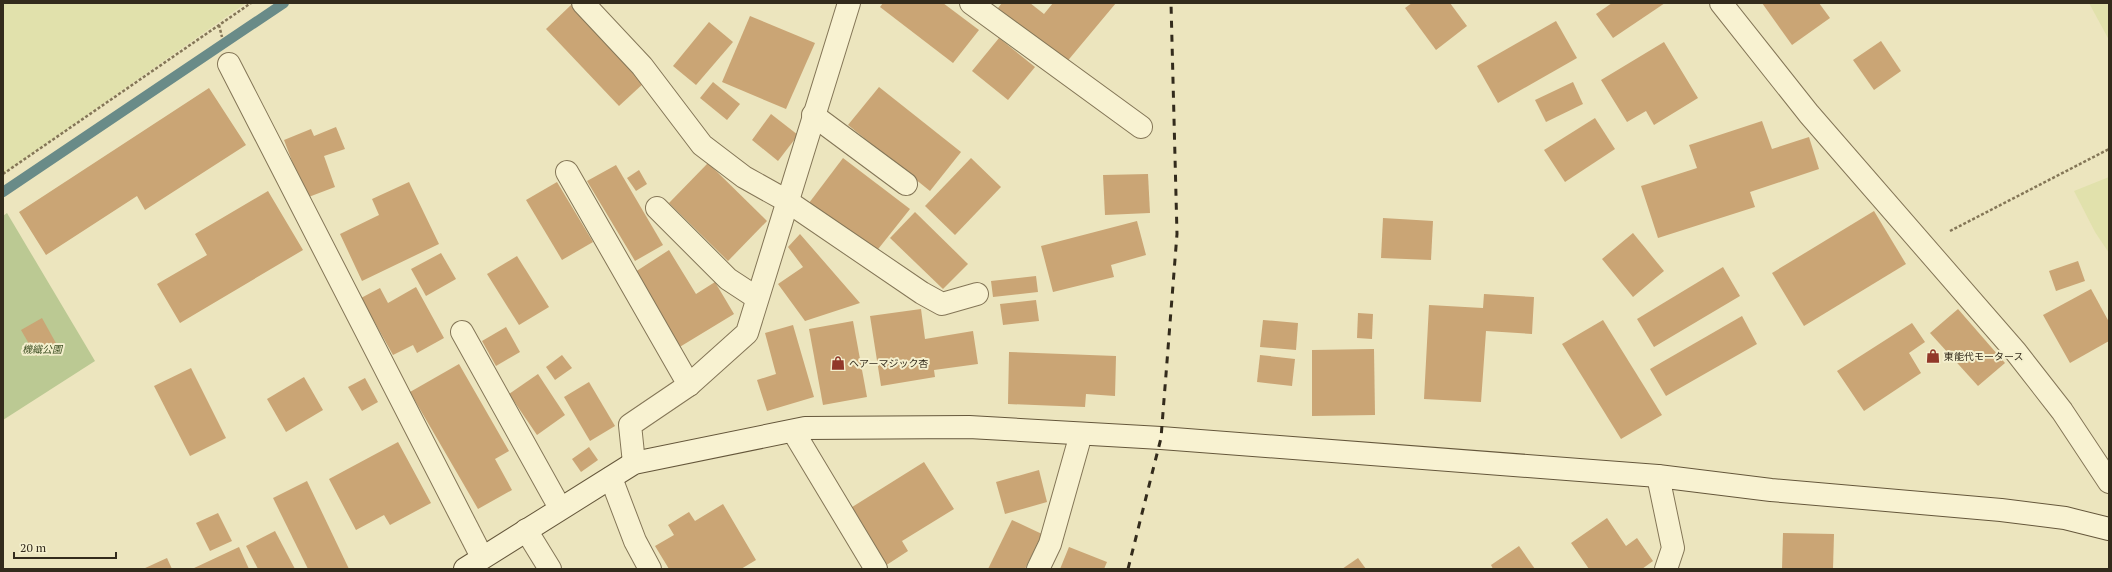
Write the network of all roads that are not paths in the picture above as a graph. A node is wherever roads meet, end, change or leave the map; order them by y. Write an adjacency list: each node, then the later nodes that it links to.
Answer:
1 (583, 3): 10 (street)
2 (849, 3): 6 (street)
3 (971, 3): 7 (street)
4 (1721, 3): 21 (street)
5 (229, 64): 25 (street)
6 (813, 115): 9 (street); 10 (street)
7 (1141, 127)
8 (567, 172): 15 (street)
9 (906, 184)
10 (787, 201): 12 (street); 13 (street)
11 (657, 208): 13 (street)
12 (977, 294)
13 (757, 298): 15 (street)
14 (462, 332): 22 (street)
15 (689, 385): 18 (street)
16 (793, 431): 17 (street); 18 (street); 28 (street)
17 (1081, 434): 19 (street); 29 (street)
18 (634, 463): 20 (street)
19 (1658, 476): 23 (street); 30 (street)
20 (611, 478): 22 (street); 27 (street)
21 (2109, 482)
22 (560, 508): 24 (street)
23 (2109, 529)
24 (526, 530): 25 (street); 26 (street)
25 (474, 563)
26 (550, 569)
27 (650, 569)
28 (876, 569)
29 (1038, 569)
30 (1666, 569)

